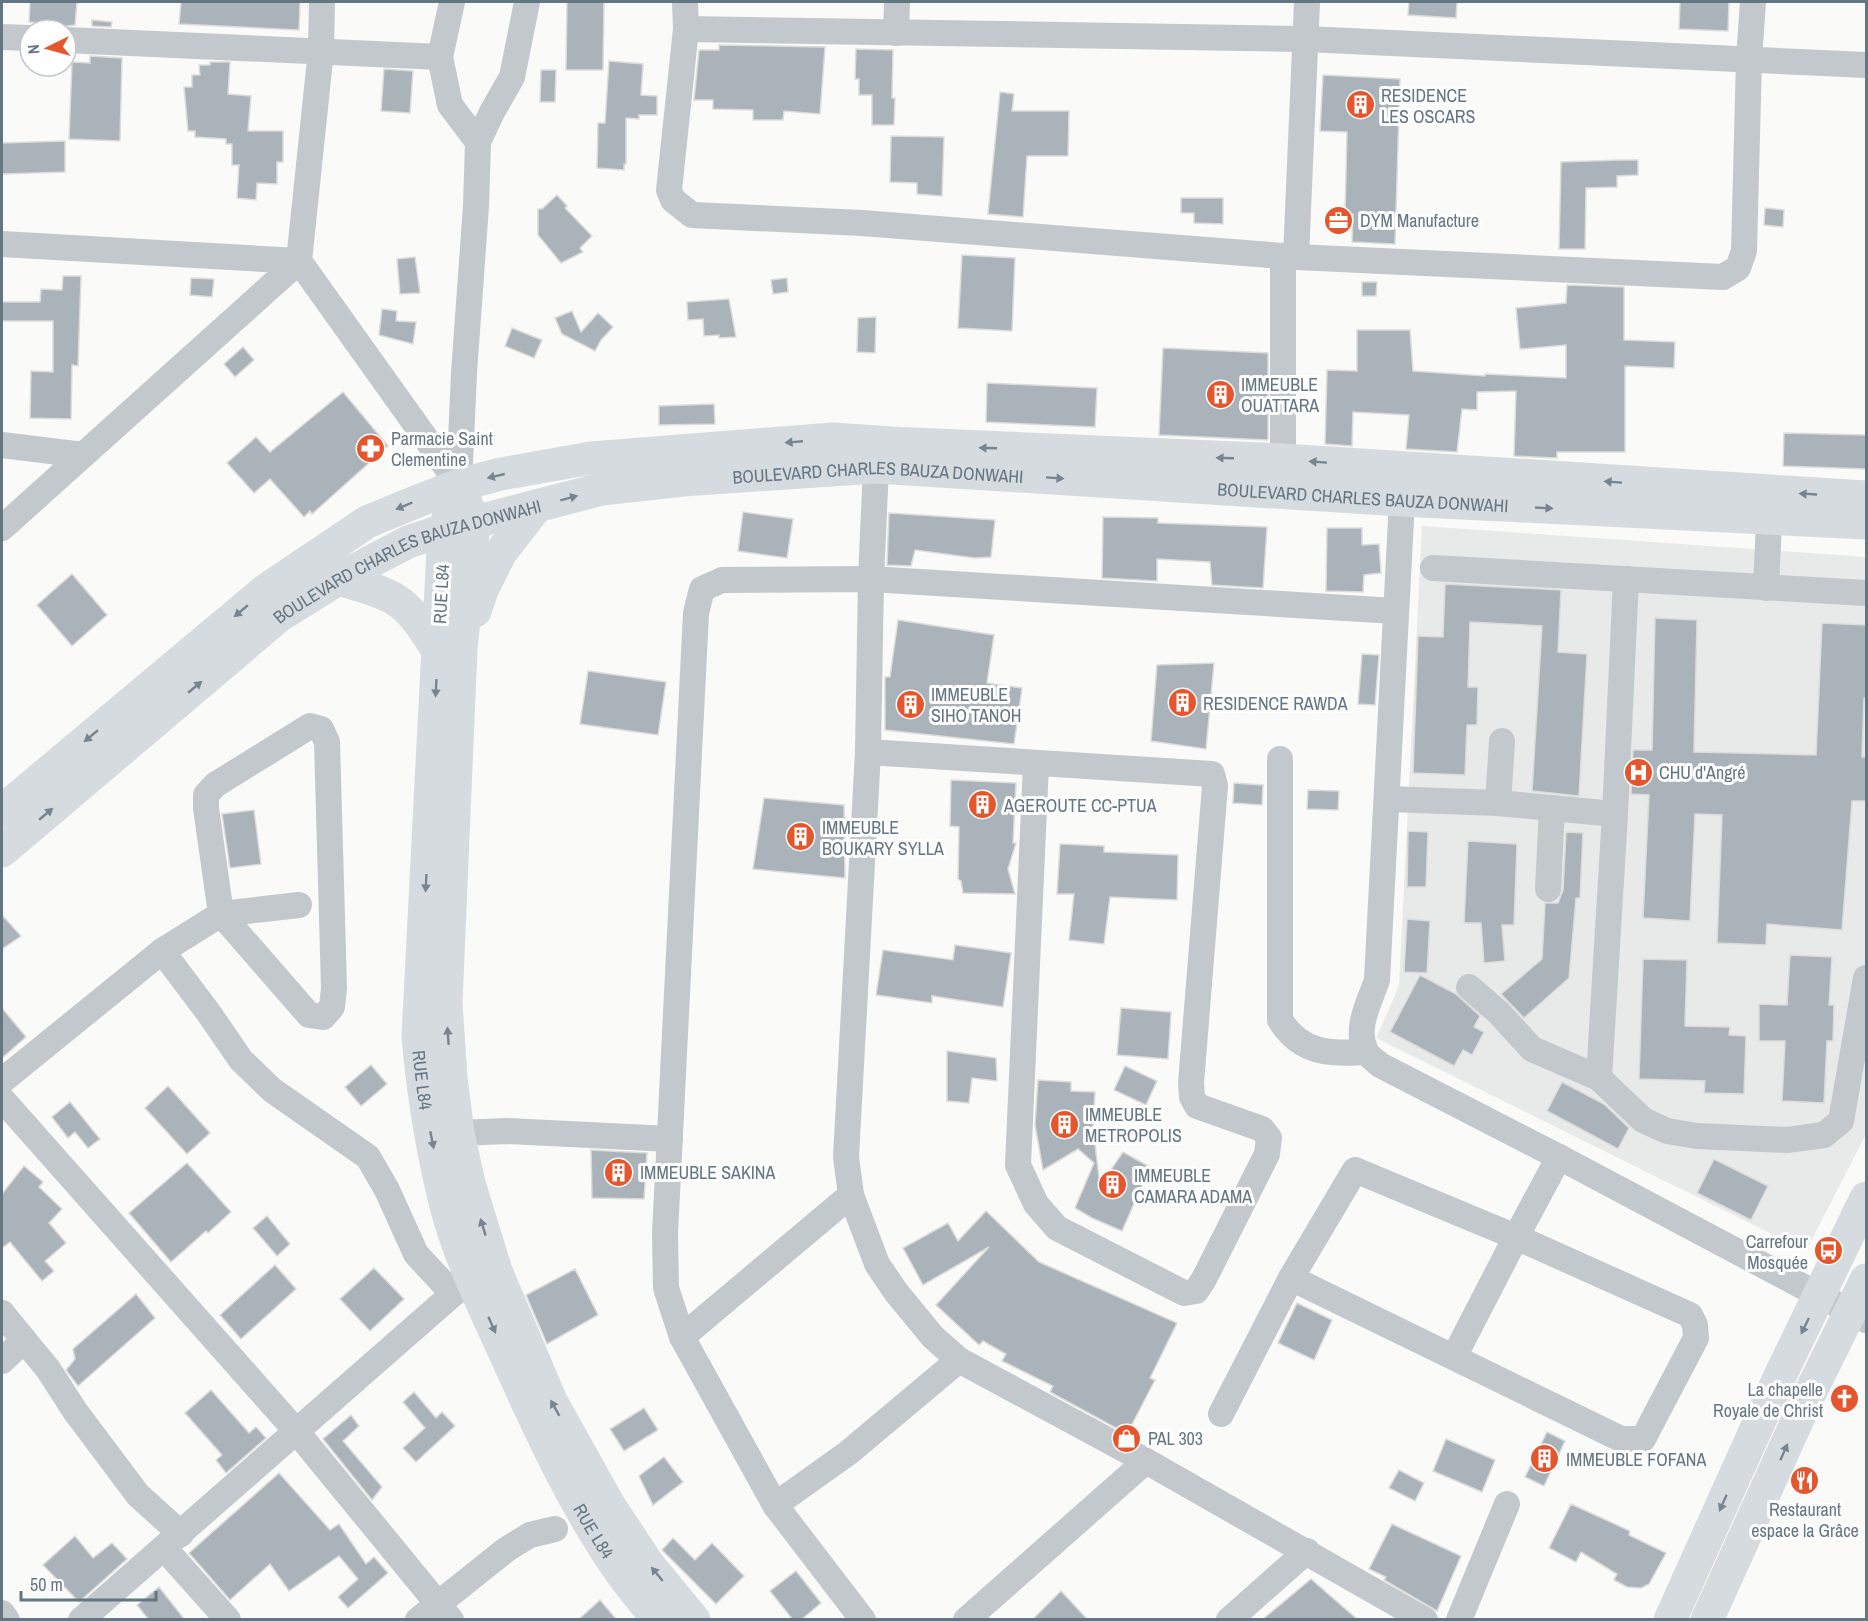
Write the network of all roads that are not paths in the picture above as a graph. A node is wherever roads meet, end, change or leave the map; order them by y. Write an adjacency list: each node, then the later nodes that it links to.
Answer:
1 (322, 2): 14 (street)
2 (452, 2): 15 (street)
3 (527, 2): 18 (street)
4 (685, 2): 8 (street)
5 (897, 2): 9 (street)
6 (1307, 2): 12 (street)
7 (1753, 2): 16 (street)
8 (686, 29): 9 (street); 20 (street)
9 (896, 33): 12 (street)
10 (2, 37): 11 (street)
11 (18, 38)
12 (1306, 39): 16 (street); 20 (street)
13 (78, 40): 14 (street)
14 (321, 50): 15 (street); 21 (street)
15 (440, 57): 18 (street)
16 (1749, 59): 17 (street); 20 (street)
17 (1866, 65)
18 (478, 142): 27 (street)
19 (2, 244): 21 (street)
20 (1290, 256): 24 (street)
21 (299, 261): 23 (street); 27 (street)
22 (2, 446): 23 (street)
23 (83, 455): 33 (street)
24 (1283, 460): 26 (main road, BOULEVARD CHARLES BAUZA DONWAHI, one-way to 24); 27 (main road, BOULEVARD CHARLES BAUZA DONWAHI, one-way to 27)
25 (876, 467): 26 (main road, BOULEVARD CHARLES BAUZA DONWAHI, one-way to 26); 29 (main road, BOULEVARD CHARLES BAUZA DONWAHI, one-way to 25); 36 (street)
26 (1403, 484): 30 (main road, BOULEVARD CHARLES BAUZA DONWAHI); 40 (street)
27 (459, 485): 32 (main road, RUE L84); 49 (main road, BOULEVARD CHARLES BAUZA DONWAHI, one-way to 49)
28 (1866, 497): 30 (main road, BOULEVARD CHARLES BAUZA DONWAHI, one-way to 30)
29 (537, 506): 32 (main road, BOULEVARD CHARLES BAUZA DONWAHI); 41 (main road)
30 (1770, 506): 31 (main road, BOULEVARD CHARLES BAUZA DONWAHI); 38 (street)
31 (1866, 523)
32 (459, 526): 35 (main road, BOULEVARD CHARLES BAUZA DONWAHI); 41 (main road, RUE L84)
33 (2, 528)
34 (1433, 568): 37 (street)
35 (338, 579): 41 (main road); 51 (main road, BOULEVARD CHARLES BAUZA DONWAHI, one-way to 35)
36 (871, 579): 40 (street); 43 (street); 63 (street)
37 (1626, 579): 38 (street); 50 (street)
38 (1766, 588): 39 (street)
39 (1866, 592)
40 (1395, 611): 46 (street)
41 (450, 650): 62 (main road, one-way to 41); 70 (main road, RUE L84, one-way to 70)
42 (1502, 741): 47 (street)
43 (868, 752): 45 (street); 65 (street)
44 (1280, 759): 58 (street)
45 (1036, 764): 45 (street)
46 (1387, 799): 47 (street); 58 (street)
47 (1498, 803): 48 (street)
48 (1552, 808): 50 (street); 52 (street)
49 (2, 811)
50 (1615, 814): 59 (street)
51 (2, 851)
52 (1548, 889)
53 (299, 905): 54 (street)
54 (221, 914): 54 (street); 55 (street)
55 (162, 951): 60 (street); 70 (street)
56 (1866, 978): 59 (street)
57 (1468, 987): 59 (street)
58 (1366, 1052): 64 (street)
59 (1599, 1078)
60 (2, 1081)
61 (2, 1099): 80 (street)
62 (458, 1133): 63 (street); 93 (main road, one-way to 62)
63 (670, 1139): 74 (street)
64 (1559, 1157): 67 (street); 71 (street)
65 (851, 1195): 74 (street); 78 (street)
66 (1866, 1198): 71 (main road)
67 (1516, 1237): 68 (street); 76 (street); 76 (street)
68 (1291, 1278): 76 (street); 79 (street)
69 (1866, 1280): 73 (main road)
70 (462, 1288): 80 (street); 92 (main road, RUE L84, one-way to 92)
71 (1820, 1295): 73 (street); 99 (main road, one-way to 99)
72 (2, 1312): 75 (street)
73 (1859, 1316): 100 (main road, one-way to 73)
74 (682, 1337): 83 (street)
75 (24, 1340): 77 (street); 85 (street)
76 (1454, 1357)
77 (2, 1360)
78 (959, 1360): 81 (street); 83 (street)
79 (1221, 1414)
80 (297, 1432): 85 (street); 88 (street)
81 (1146, 1461): 86 (street); 95 (street)
82 (1507, 1504): 98 (street)
83 (775, 1505): 94 (street)
84 (555, 1529): 88 (street)
85 (172, 1541): 90 (street); 91 (street)
86 (1307, 1551): 96 (street); 97 (street)
87 (2, 1613): 89 (street)
88 (435, 1614)
89 (7, 1620)
90 (81, 1620)
91 (228, 1620)
92 (658, 1620)
93 (694, 1620)
94 (863, 1620)
95 (966, 1620)
96 (1229, 1620)
97 (1425, 1620)
98 (1459, 1620)
99 (1670, 1620)
100 (1707, 1620)

